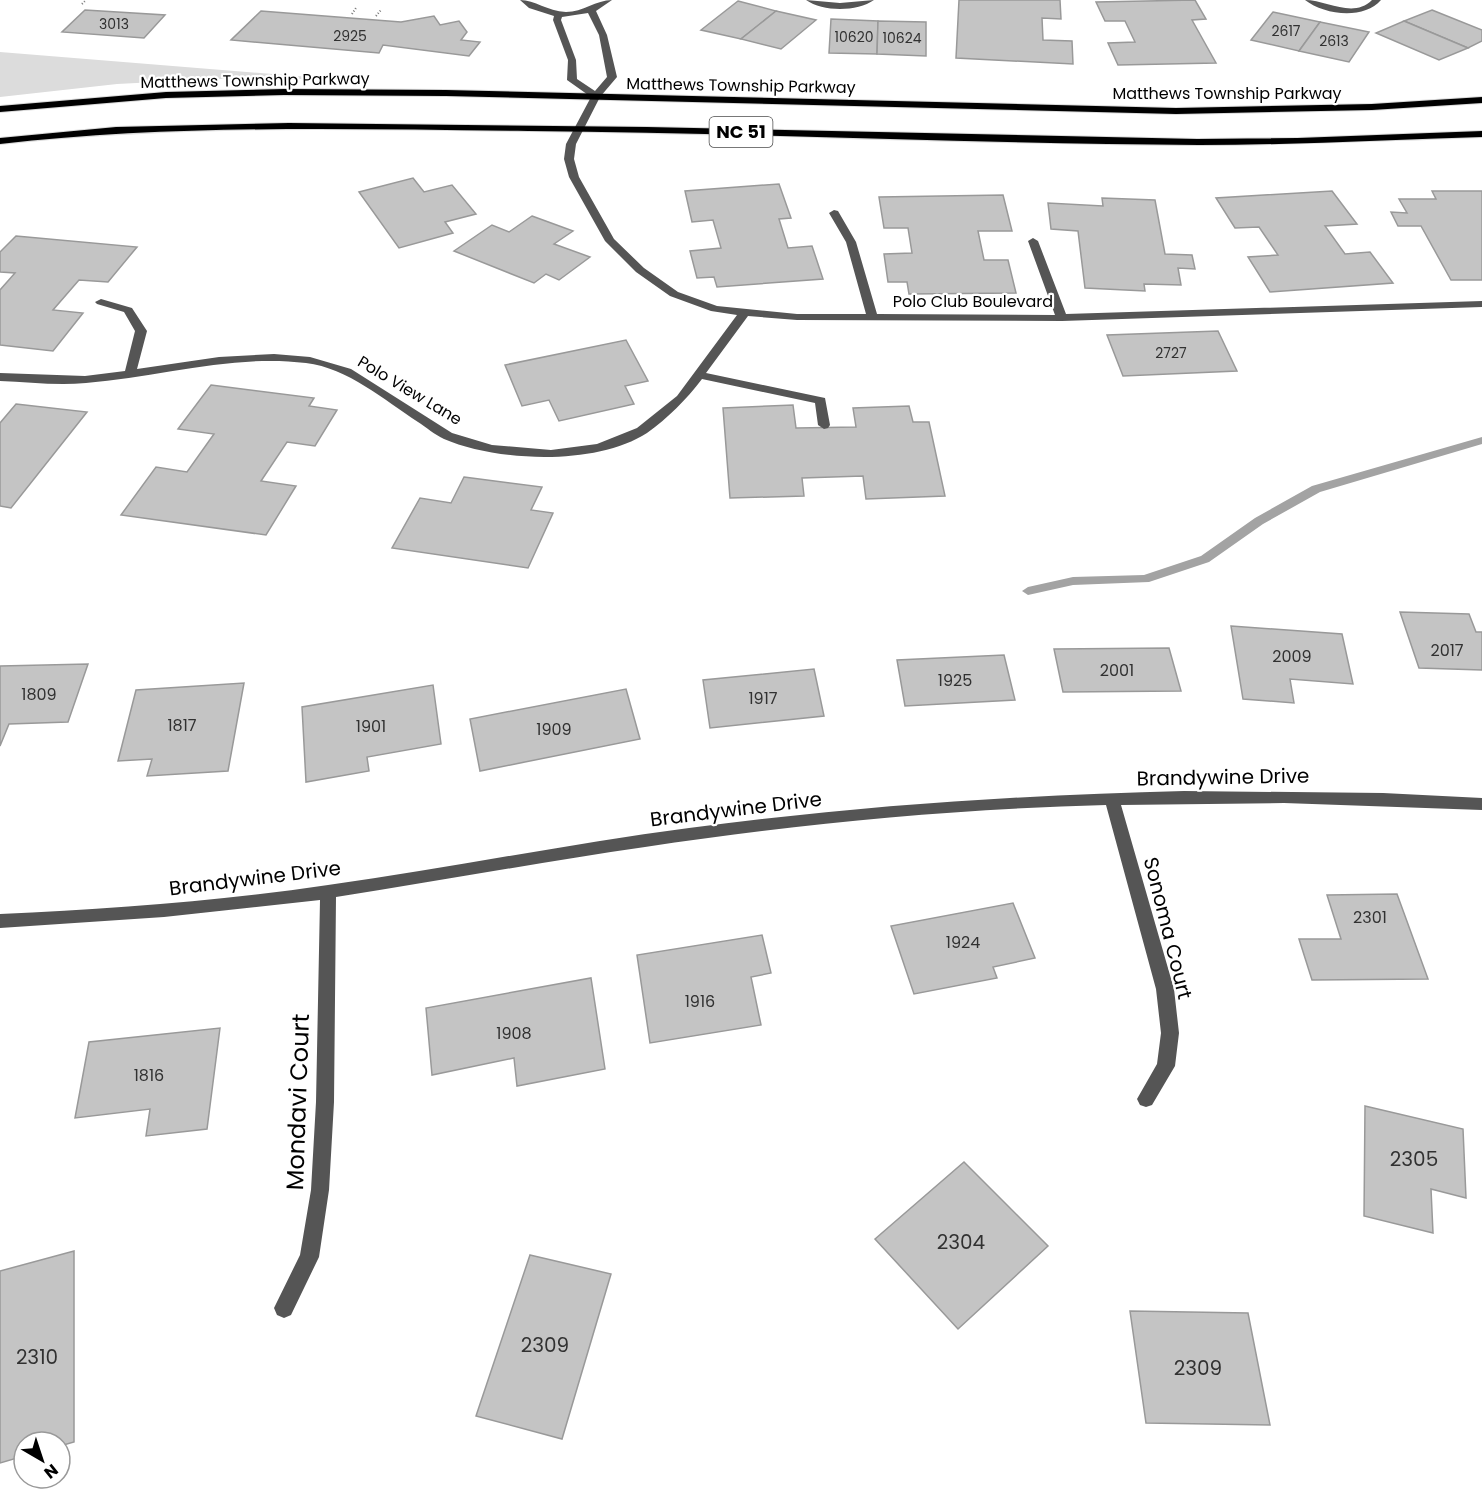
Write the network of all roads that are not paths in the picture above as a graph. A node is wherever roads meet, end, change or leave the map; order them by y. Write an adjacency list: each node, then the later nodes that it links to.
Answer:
1 (524, 0): 8 (street)
2 (608, 0): 7 (street)
3 (810, 0): 4 (street)
4 (870, 0)
5 (1309, 0): 6 (street)
6 (1377, 0)
7 (591, 10): 8 (street); 9 (street, Polo Club Boulevard)
8 (559, 13): 9 (street)
9 (596, 96): 10 (main road, Matthews Township Parkway / NC 51); 11 (main road, Matthews Township Parkway / NC 51); 12 (street, Polo Club Boulevard)
10 (1482, 100)
11 (0, 109)
12 (579, 128): 13 (main road, NC 51); 14 (main road, NC 51); 19 (street, Polo Club Boulevard)
13 (1482, 134)
14 (0, 141)
15 (834, 213): 20 (street)
16 (1033, 241): 21 (street)
17 (101, 302): 22 (street)
18 (1482, 304): 21 (street, Polo Club Boulevard)
19 (745, 312): 20 (street, Polo Club Boulevard); 23 (street, Polo View Lane)
20 (872, 317): 21 (street, Polo Club Boulevard)
21 (1062, 318)
22 (130, 374): 23 (street, Polo View Lane); 24 (street, Polo View Lane)
23 (698, 375): 25 (street)
24 (0, 377)
25 (824, 425)
26 (1112, 800): 27 (street, Brandywine Drive); 28 (street, Brandywine Drive); 30 (street, Sonoma Court)
27 (1482, 804)
28 (328, 892): 29 (street, Brandywine Drive); 31 (street, Mondavi Court)
29 (0, 921)
30 (1146, 1099)
31 (284, 1308)

